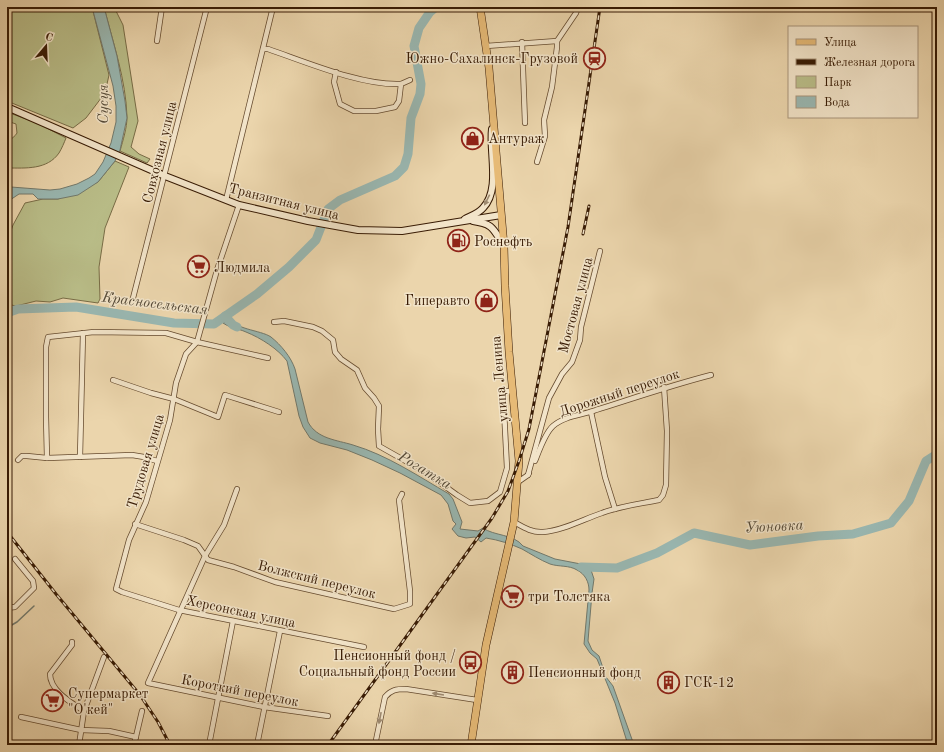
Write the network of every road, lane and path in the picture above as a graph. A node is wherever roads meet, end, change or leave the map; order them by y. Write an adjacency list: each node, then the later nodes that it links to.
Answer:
1 (162, 7): 7 (street)
2 (207, 7): 18 (street, Совхозная улица)
3 (273, 7): 10 (street)
4 (480, 7): 9 (main road, улица Ленина)
5 (578, 7): 6 (street)
6 (557, 40): 8 (street); 17 (street)
7 (157, 41)
8 (522, 42): 9 (street); 16 (street)
9 (486, 46): 15 (main road, улица Ленина)
10 (263, 49): 11 (street); 19 (street)
11 (336, 72): 13 (street); 13 (street)
12 (410, 80): 13 (street)
13 (401, 84)
14 (7, 107): 18 (main road, Транзитная улица)
15 (494, 121): 21 (main road, улица Ленина); 22 (main road, one-way to 22)
16 (525, 123)
17 (537, 162)
18 (165, 176): 19 (main road, Транзитная улица); 25 (street, Совхозная улица)
19 (226, 200): 20 (main road, Транзитная улица)
20 (239, 205): 22 (main road, Транзитная улица); 28 (street)
21 (501, 215): 22 (main road, Транзитная улица); 23 (main road, улица Ленина)
22 (464, 220): 23 (main road)
23 (504, 246): 33 (main road, улица Ленина)
24 (600, 251): 41 (street, Мостовая улица)
25 (132, 302)
26 (274, 322): 33 (street)
27 (83, 333): 28 (street); 37 (street); 38 (street)
28 (197, 342): 29 (street); 34 (street, Трудовая улица)
29 (268, 358)
30 (711, 375): 32 (street, Дорожный переулок)
31 (114, 380): 34 (street)
32 (664, 387): 36 (street, Дорожный переулок); 45 (street)
33 (513, 391): 42 (main road, улица Ленина)
34 (174, 399): 35 (street); 40 (street, Трудовая улица)
35 (278, 412)
36 (592, 412): 41 (street, Дорожный переулок); 45 (street)
37 (80, 457): 38 (street); 40 (street)
38 (47, 458): 39 (street)
39 (18, 460)
40 (157, 461): 46 (street, Трудовая улица)
41 (528, 475): 42 (street)
42 (518, 482): 47 (main road, улица Ленина)
43 (238, 489): 48 (street)
44 (402, 494): 48 (street, Волжский переулок)
45 (615, 509): 47 (street)
46 (135, 524): 48 (street, Волжский переулок); 50 (street, Трудовая улица)
47 (513, 526): 59 (main road, улица Ленина)
48 (204, 556): 52 (street)
49 (15, 559): 51 (street)
50 (116, 589): 52 (street, Херсонская улица)
51 (7, 608)
52 (179, 610): 53 (street, Херсонская улица); 58 (street, Короткий переулок)
53 (233, 621): 54 (street, Херсонская улица); 58 (street)
54 (280, 631): 56 (street, Херсонская улица); 60 (street)
55 (72, 642): 61 (street)
56 (364, 647)
57 (104, 657): 61 (street)
58 (217, 697): 60 (street, Короткий переулок); 69 (street)
59 (477, 700): 71 (street, one-way to 71); 72 (main road, улица Ленина)
60 (264, 707): 63 (street, Короткий переулок); 70 (street)
61 (84, 711): 65 (street)
62 (142, 711): 66 (street)
63 (328, 716)
64 (21, 717): 65 (street)
65 (81, 730): 66 (street); 67 (street)
66 (136, 737): 68 (street)
67 (79, 745)
68 (134, 745)
69 (209, 745)
70 (257, 745)
71 (375, 745)
72 (470, 745)

